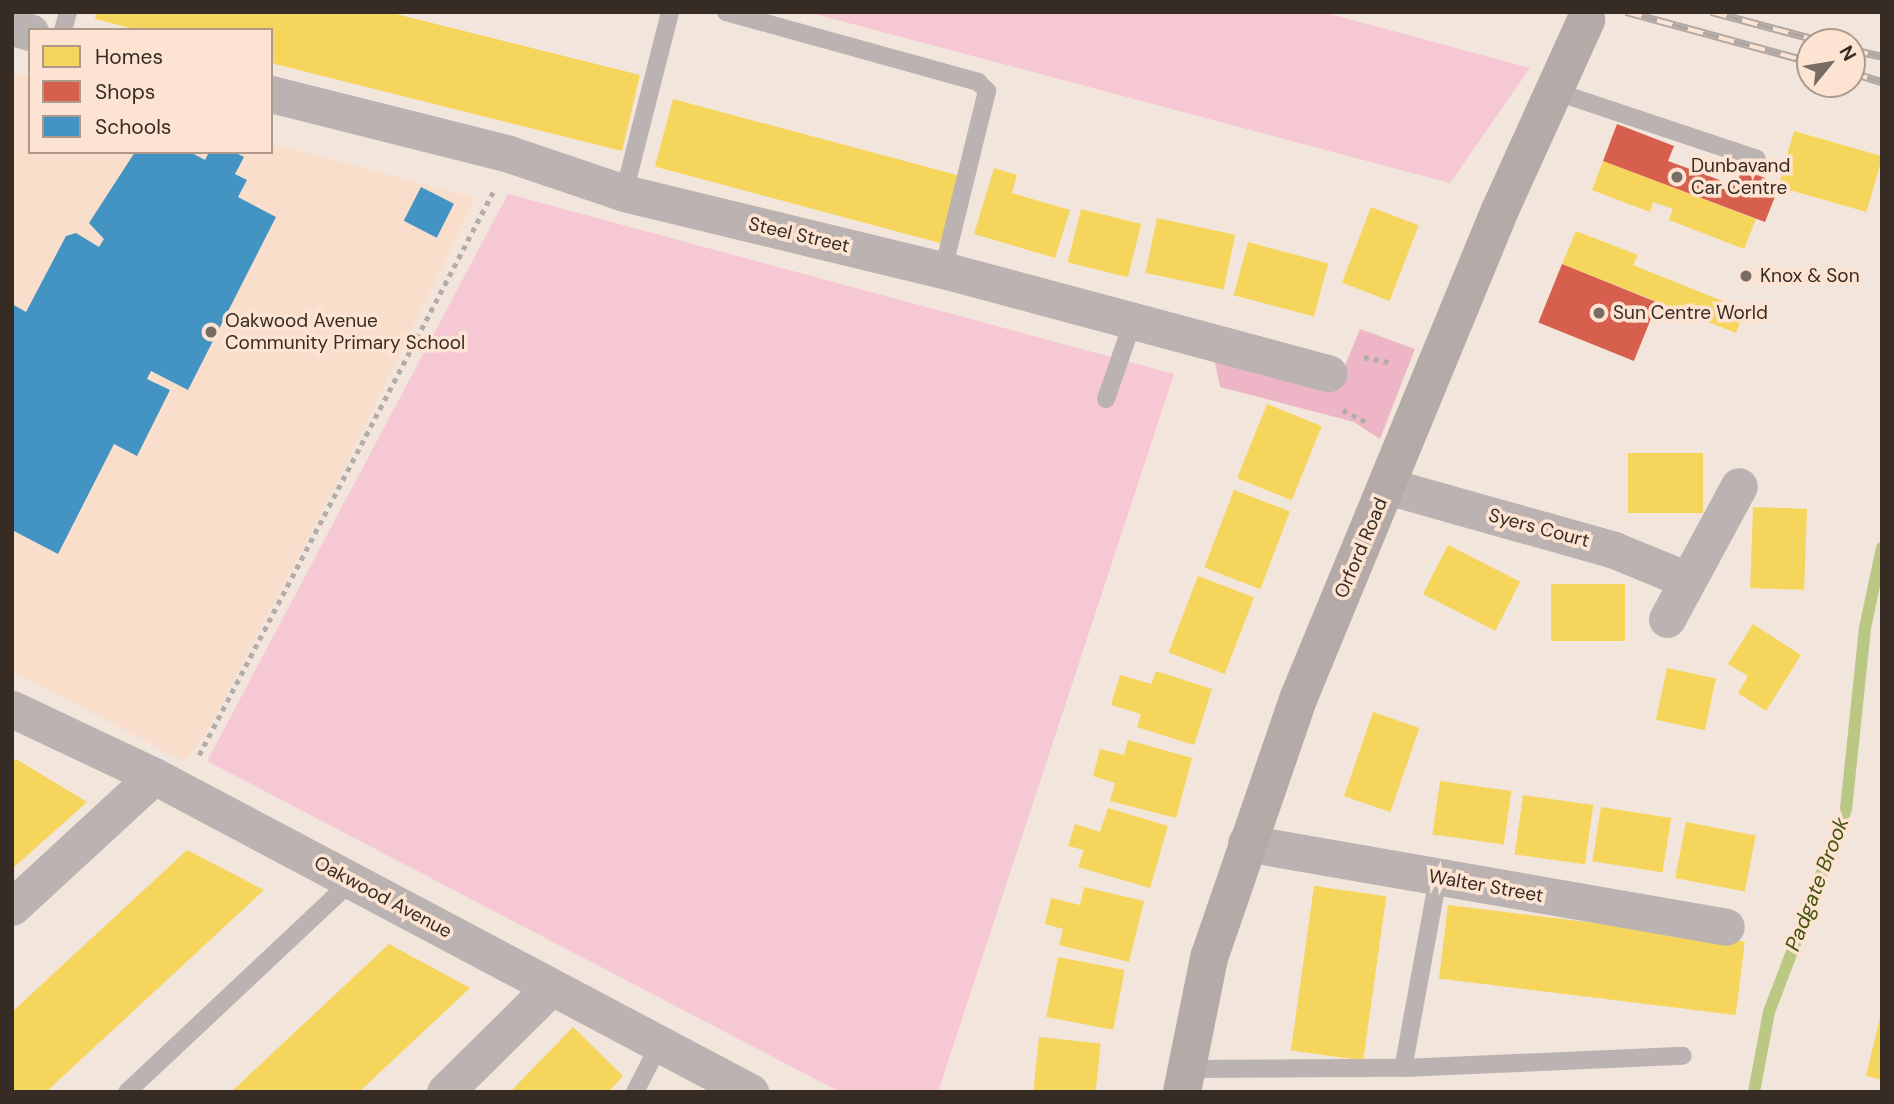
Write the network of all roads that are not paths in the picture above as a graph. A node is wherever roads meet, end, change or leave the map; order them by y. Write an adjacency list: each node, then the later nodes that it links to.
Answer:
1 (670, 12): 7 (lane)
2 (726, 12): 8 (lane)
3 (1586, 20): 4 (main road, Orford Road)
4 (1554, 91): 6 (lane); 12 (main road, Orford Road)
5 (273, 95): 7 (street, Steel Street)
6 (1757, 159)
7 (624, 194): 8 (street, Steel Street)
8 (943, 270): 9 (street, Steel Street)
9 (1133, 321): 10 (street, Steel Street); 11 (lane)
10 (1328, 373)
11 (1106, 400)
12 (1387, 486): 14 (street, Syers Court); 18 (main road, Orford Road)
13 (1739, 486): 14 (street)
14 (1687, 580): 15 (street)
15 (1667, 619)
16 (12, 709): 17 (street, Oakwood Avenue)
17 (167, 783): 20 (street, Oakwood Avenue); 21 (street)
18 (1246, 843): 19 (street, Walter Street); 27 (main road, Orford Road)
19 (1438, 878): 22 (street, Walter Street); 26 (lane)
20 (352, 881): 23 (street, Oakwood Avenue); 28 (lane)
21 (12, 907)
22 (1727, 927)
23 (551, 987): 24 (street, Oakwood Avenue); 29 (street)
24 (659, 1045): 30 (lane); 31 (street, Oakwood Avenue)
25 (1683, 1056): 26 (lane)
26 (1403, 1068): 27 (lane)
27 (1183, 1080)
28 (128, 1092)
29 (445, 1092)
30 (635, 1092)
31 (750, 1092)

